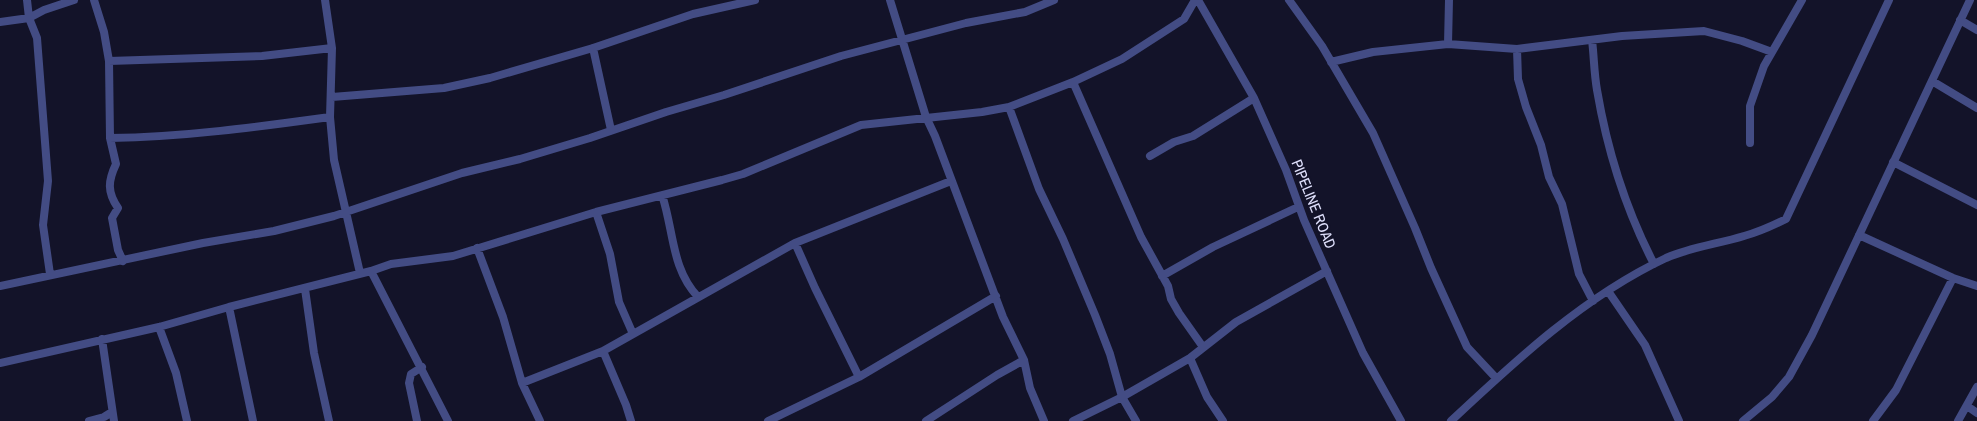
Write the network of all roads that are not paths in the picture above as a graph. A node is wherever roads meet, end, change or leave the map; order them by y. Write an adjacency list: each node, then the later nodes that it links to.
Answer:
1 (27, 0): 15 (street)
2 (74, 0): 15 (street)
3 (94, 0): 26 (street)
4 (325, 0): 22 (street)
5 (755, 0): 14 (street)
6 (890, 0): 19 (street)
7 (1054, 0): 19 (street)
8 (1197, 0): 29 (street); 31 (street, PIPELINE ROAD)
9 (1289, 0): 27 (street)
10 (1449, 0): 21 (street)
11 (1802, 0): 25 (street)
12 (1890, 0): 51 (street)
13 (1970, 0): 16 (street)
14 (738, 2): 23 (street)
15 (29, 18): 17 (street); 55 (street)
16 (1960, 20): 18 (street); 28 (street)
17 (0, 22)
18 (1977, 30)
19 (904, 40): 35 (street); 36 (street)
20 (1592, 40): 24 (street); 25 (street); 51 (street)
21 (1448, 44): 24 (street); 27 (street)
22 (332, 48): 26 (street); 30 (street)
23 (593, 48): 30 (street); 36 (street)
24 (1517, 49): 64 (street)
25 (1772, 52): 38 (street)
26 (109, 61): 37 (street)
27 (1331, 62): 76 (street)
28 (1932, 81): 33 (street); 40 (street)
29 (1073, 82): 32 (street); 56 (street)
30 (332, 97): 34 (street)
31 (1254, 98): 39 (street); 44 (street, PIPELINE ROAD)
32 (1009, 107): 35 (street); 79 (street)
33 (1977, 108)
34 (330, 117): 37 (street); 46 (street)
35 (926, 118): 41 (street); 42 (street)
36 (611, 130): 46 (street)
37 (110, 138): 50 (street)
38 (1750, 143)
39 (1150, 156)
40 (1894, 162): 43 (street); 47 (street)
41 (951, 181): 48 (street); 63 (street)
42 (662, 195): 45 (street); 62 (street)
43 (1977, 205)
44 (1298, 207): 53 (street, PIPELINE ROAD); 56 (street)
45 (596, 212): 49 (street); 67 (street)
46 (345, 213): 50 (street); 54 (street)
47 (1859, 235): 57 (street); 101 (street)
48 (795, 243): 62 (street); 75 (street)
49 (477, 248): 52 (street); 77 (street)
50 (123, 261): 55 (street)
51 (1654, 264): 61 (street)
52 (371, 271): 54 (street); 74 (street)
53 (1327, 271): 69 (street); 98 (street, PIPELINE ROAD)
54 (360, 273): 60 (street)
55 (50, 274): 58 (street)
56 (1162, 276): 69 (street)
57 (1953, 278): 59 (street); 102 (street)
58 (0, 286)
59 (1977, 286)
60 (305, 289): 65 (street); 87 (street)
61 (1608, 291): 64 (street); 100 (street)
62 (698, 296): 67 (street)
63 (996, 296): 72 (street); 75 (street)
64 (1593, 301): 76 (street)
65 (229, 307): 66 (street); 86 (street)
66 (159, 327): 68 (street); 85 (street)
67 (633, 334): 70 (street)
68 (102, 339): 73 (street); 81 (street)
69 (1203, 347): 71 (street)
70 (603, 351): 77 (street); 91 (street)
71 (1190, 358): 79 (street); 97 (street)
72 (1024, 360): 93 (street); 94 (street)
73 (0, 363)
74 (422, 367): 88 (street); 89 (street)
75 (858, 377): 92 (street)
76 (1496, 378): 99 (street)
77 (522, 384): 90 (street)
78 (1977, 387): 80 (street)
79 (1122, 397): 95 (street); 96 (street)
80 (1967, 406): 82 (street); 103 (street)
81 (112, 412): 83 (street); 84 (street)
82 (1977, 413)
83 (89, 421)
84 (114, 421)
85 (187, 421)
86 (253, 421)
87 (329, 421)
88 (416, 421)
89 (448, 421)
90 (540, 421)
91 (631, 421)
92 (768, 421)
93 (926, 421)
94 (1044, 421)
95 (1073, 421)
96 (1136, 421)
97 (1223, 421)
98 (1401, 421)
99 (1451, 421)
100 (1679, 421)
101 (1743, 421)
102 (1873, 421)
103 (1958, 421)

